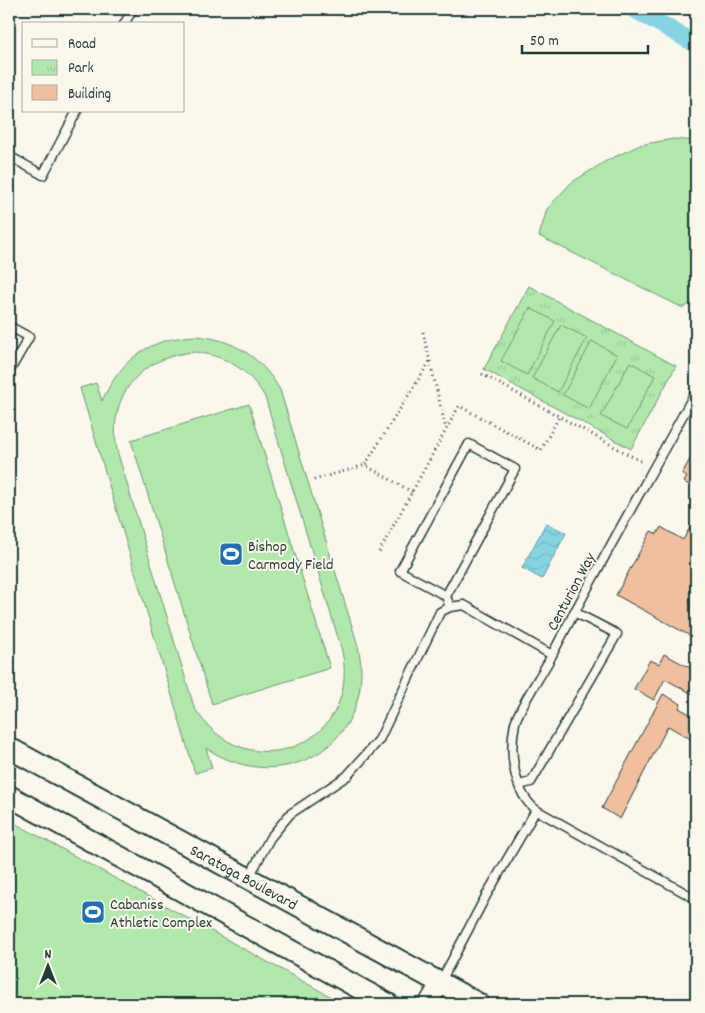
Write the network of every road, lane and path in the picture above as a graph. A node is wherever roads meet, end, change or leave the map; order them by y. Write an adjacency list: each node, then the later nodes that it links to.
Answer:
1 (132, 9): 2 (lane)
2 (125, 22)
3 (76, 112): 4 (lane)
4 (9, 156)
5 (9, 326): 8 (lane)
6 (423, 332): 7 (path)
7 (430, 361): 11 (path); 12 (path)
8 (9, 372)
9 (482, 374): 13 (path)
10 (696, 390): 13 (lane, Centurion Way)
11 (446, 430)
12 (365, 465): 14 (path); 15 (path)
13 (654, 469): 18 (lane, Centurion Way)
14 (314, 480)
15 (412, 492)
16 (446, 596): 16 (lane); 17 (lane)
17 (450, 607): 19 (lane); 24 (lane)
18 (574, 612): 19 (lane, Centurion Way); 21 (lane)
19 (552, 655): 21 (lane, Centurion Way)
20 (9, 748): 24 (main road, Saratoga Boulevard)
21 (519, 785): 23 (lane, Centurion Way)
22 (9, 796): 27 (main road)
23 (536, 810): 25 (lane, Centurion Way); 26 (lane)
24 (249, 879): 26 (main road, Saratoga Boulevard)
25 (696, 899)
26 (440, 983): 28 (street); 29 (main road, Saratoga Boulevard)
27 (388, 1004)
28 (428, 1004)
29 (479, 1004)

